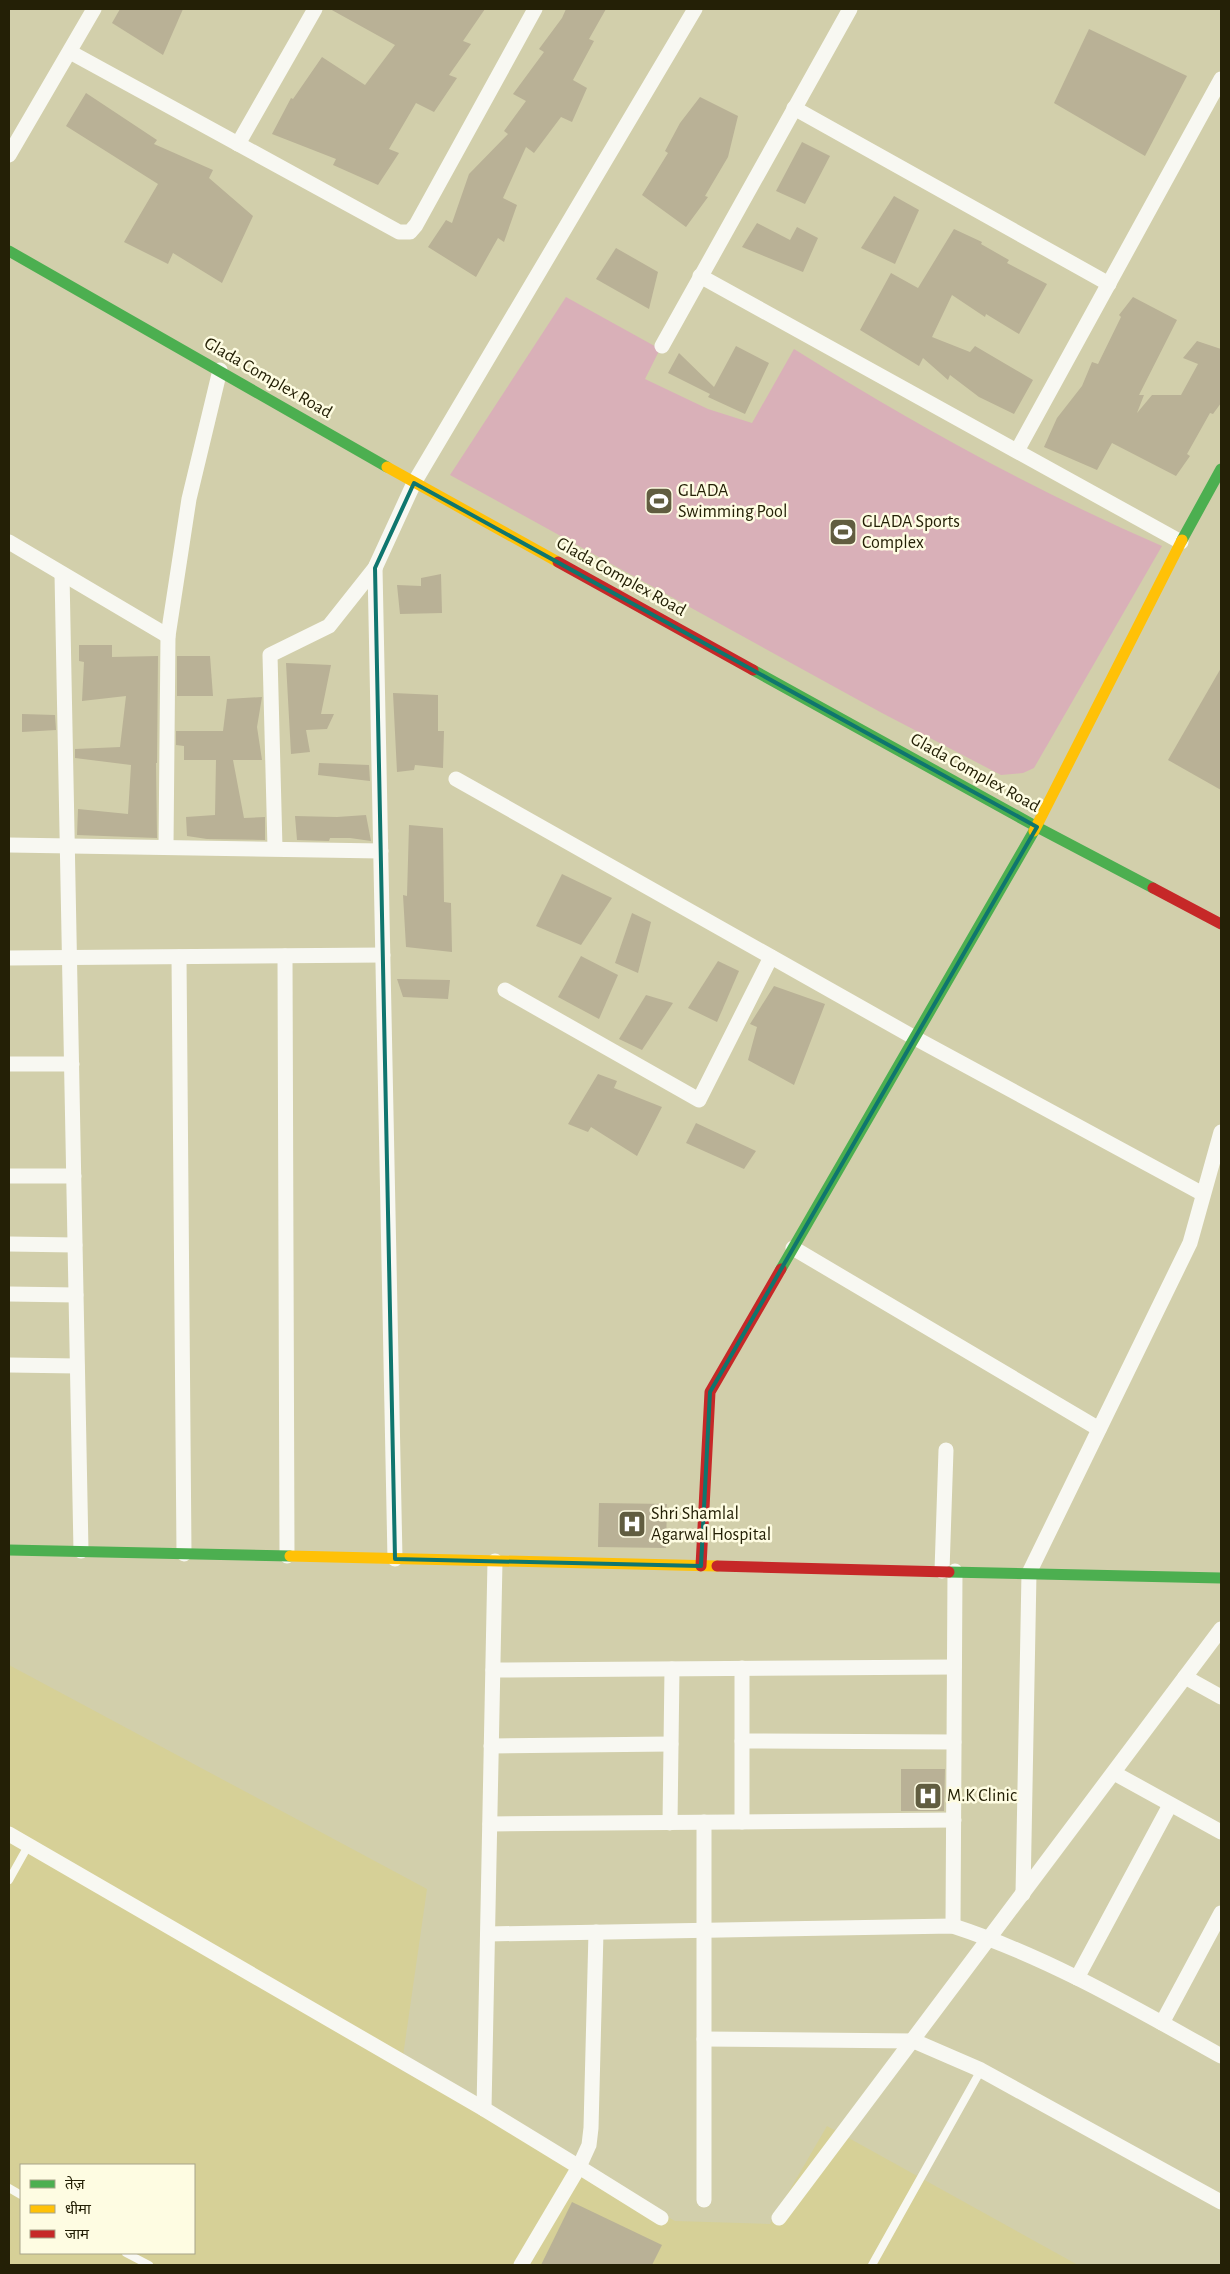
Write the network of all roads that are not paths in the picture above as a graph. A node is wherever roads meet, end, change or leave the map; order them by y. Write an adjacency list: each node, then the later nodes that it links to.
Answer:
1 (94, 9): 6 (street)
2 (315, 9): 9 (street)
3 (535, 9): 9 (street)
4 (695, 9): 18 (street)
5 (850, 9): 8 (street)
6 (70, 52): 9 (street); 10 (street)
7 (1221, 80): 13 (street)
8 (794, 108): 12 (street); 13 (street)
9 (238, 144)
10 (9, 155)
11 (9, 251): 15 (street, Glada Complex Road)
12 (700, 276): 14 (street); 16 (street)
13 (1109, 284): 16 (street)
14 (662, 346)
15 (220, 370): 18 (street, Glada Complex Road); 23 (street)
16 (1017, 452): 20 (street)
17 (1221, 468): 20 (street)
18 (414, 483): 21 (street); 25 (street, Glada Complex Road)
19 (9, 542): 22 (street)
20 (1181, 542): 25 (street)
21 (375, 568): 29 (street); 30 (street)
22 (62, 574): 23 (street); 27 (street)
23 (168, 636): 28 (street)
24 (456, 779): 35 (street)
25 (1037, 827): 31 (street, Glada Complex Road); 39 (street)
26 (9, 844): 27 (street)
27 (68, 844): 28 (street); 37 (street)
28 (166, 846): 29 (street)
29 (275, 848): 30 (street)
30 (381, 851): 32 (street)
31 (1221, 924)
32 (383, 955): 33 (street); 59 (street)
33 (285, 956): 34 (street); 58 (street)
34 (179, 957): 37 (street); 57 (street)
35 (771, 957): 38 (street); 39 (street)
36 (9, 958): 37 (street)
37 (70, 958): 41 (street)
38 (505, 990)
39 (915, 1038): 45 (street); 48 (street)
40 (9, 1064): 41 (street)
41 (72, 1064): 44 (street)
42 (1221, 1132): 45 (street)
43 (9, 1176): 44 (street)
44 (74, 1176): 47 (street)
45 (1203, 1194): 53 (street)
46 (9, 1244): 47 (street)
47 (75, 1245): 50 (street)
48 (793, 1248): 53 (street); 61 (street)
49 (9, 1294): 50 (street)
50 (76, 1295): 52 (street)
51 (9, 1365): 52 (street)
52 (77, 1366): 56 (street)
53 (1099, 1429): 63 (street)
54 (946, 1450): 62 (street)
55 (9, 1550): 56 (street)
56 (80, 1551): 57 (street)
57 (184, 1554): 58 (street)
58 (286, 1556): 59 (street)
59 (395, 1558): 60 (street)
60 (495, 1561): 61 (street); 69 (street)
61 (701, 1566): 62 (street)
62 (948, 1571): 63 (street); 66 (street)
63 (1029, 1573): 64 (street); 87 (street)
64 (1221, 1578)
65 (1221, 1628): 70 (street)
66 (954, 1667): 67 (street); 73 (street)
67 (742, 1668): 68 (street); 72 (street)
68 (672, 1669): 69 (street); 74 (street)
69 (493, 1670): 75 (street)
70 (1185, 1677): 71 (street); 76 (street)
71 (1221, 1697)
72 (742, 1741): 73 (street); 81 (street)
73 (954, 1742): 78 (street)
74 (671, 1744): 75 (street); 79 (street)
75 (491, 1746): 82 (street)
76 (1114, 1773): 77 (street); 87 (street)
77 (1170, 1805): 83 (street); 94 (street)
78 (954, 1820): 81 (street); 89 (street)
79 (670, 1822): 80 (street); 82 (street)
80 (704, 1822): 81 (street); 90 (street)
81 (742, 1822)
82 (490, 1824): 92 (street)
83 (1221, 1832)
84 (9, 1834): 85 (street)
85 (28, 1846): 86 (lane); 100 (street)
86 (9, 1880)
87 (1023, 1894): 93 (street)
88 (1221, 1913): 95 (street)
89 (953, 1926): 90 (street); 93 (street)
90 (704, 1930): 91 (street); 96 (street)
91 (596, 1932): 92 (street); 101 (street)
92 (488, 1934): 100 (street)
93 (990, 1938): 94 (street); 97 (street)
94 (1077, 1978): 95 (street)
95 (1162, 2023): 98 (street)
96 (704, 2039): 97 (street); 104 (street)
97 (914, 2041): 99 (street); 107 (street)
98 (1221, 2056)
99 (981, 2070): 105 (street); 111 (lane)
100 (484, 2110): 101 (street)
101 (579, 2167): 106 (street); 110 (street)
102 (9, 2188): 103 (lane)
103 (20, 2194)
104 (704, 2200)
105 (1221, 2202)
106 (661, 2218)
107 (779, 2218)
108 (128, 2254): 109 (lane)
109 (148, 2265)
110 (521, 2265)
111 (872, 2265)

